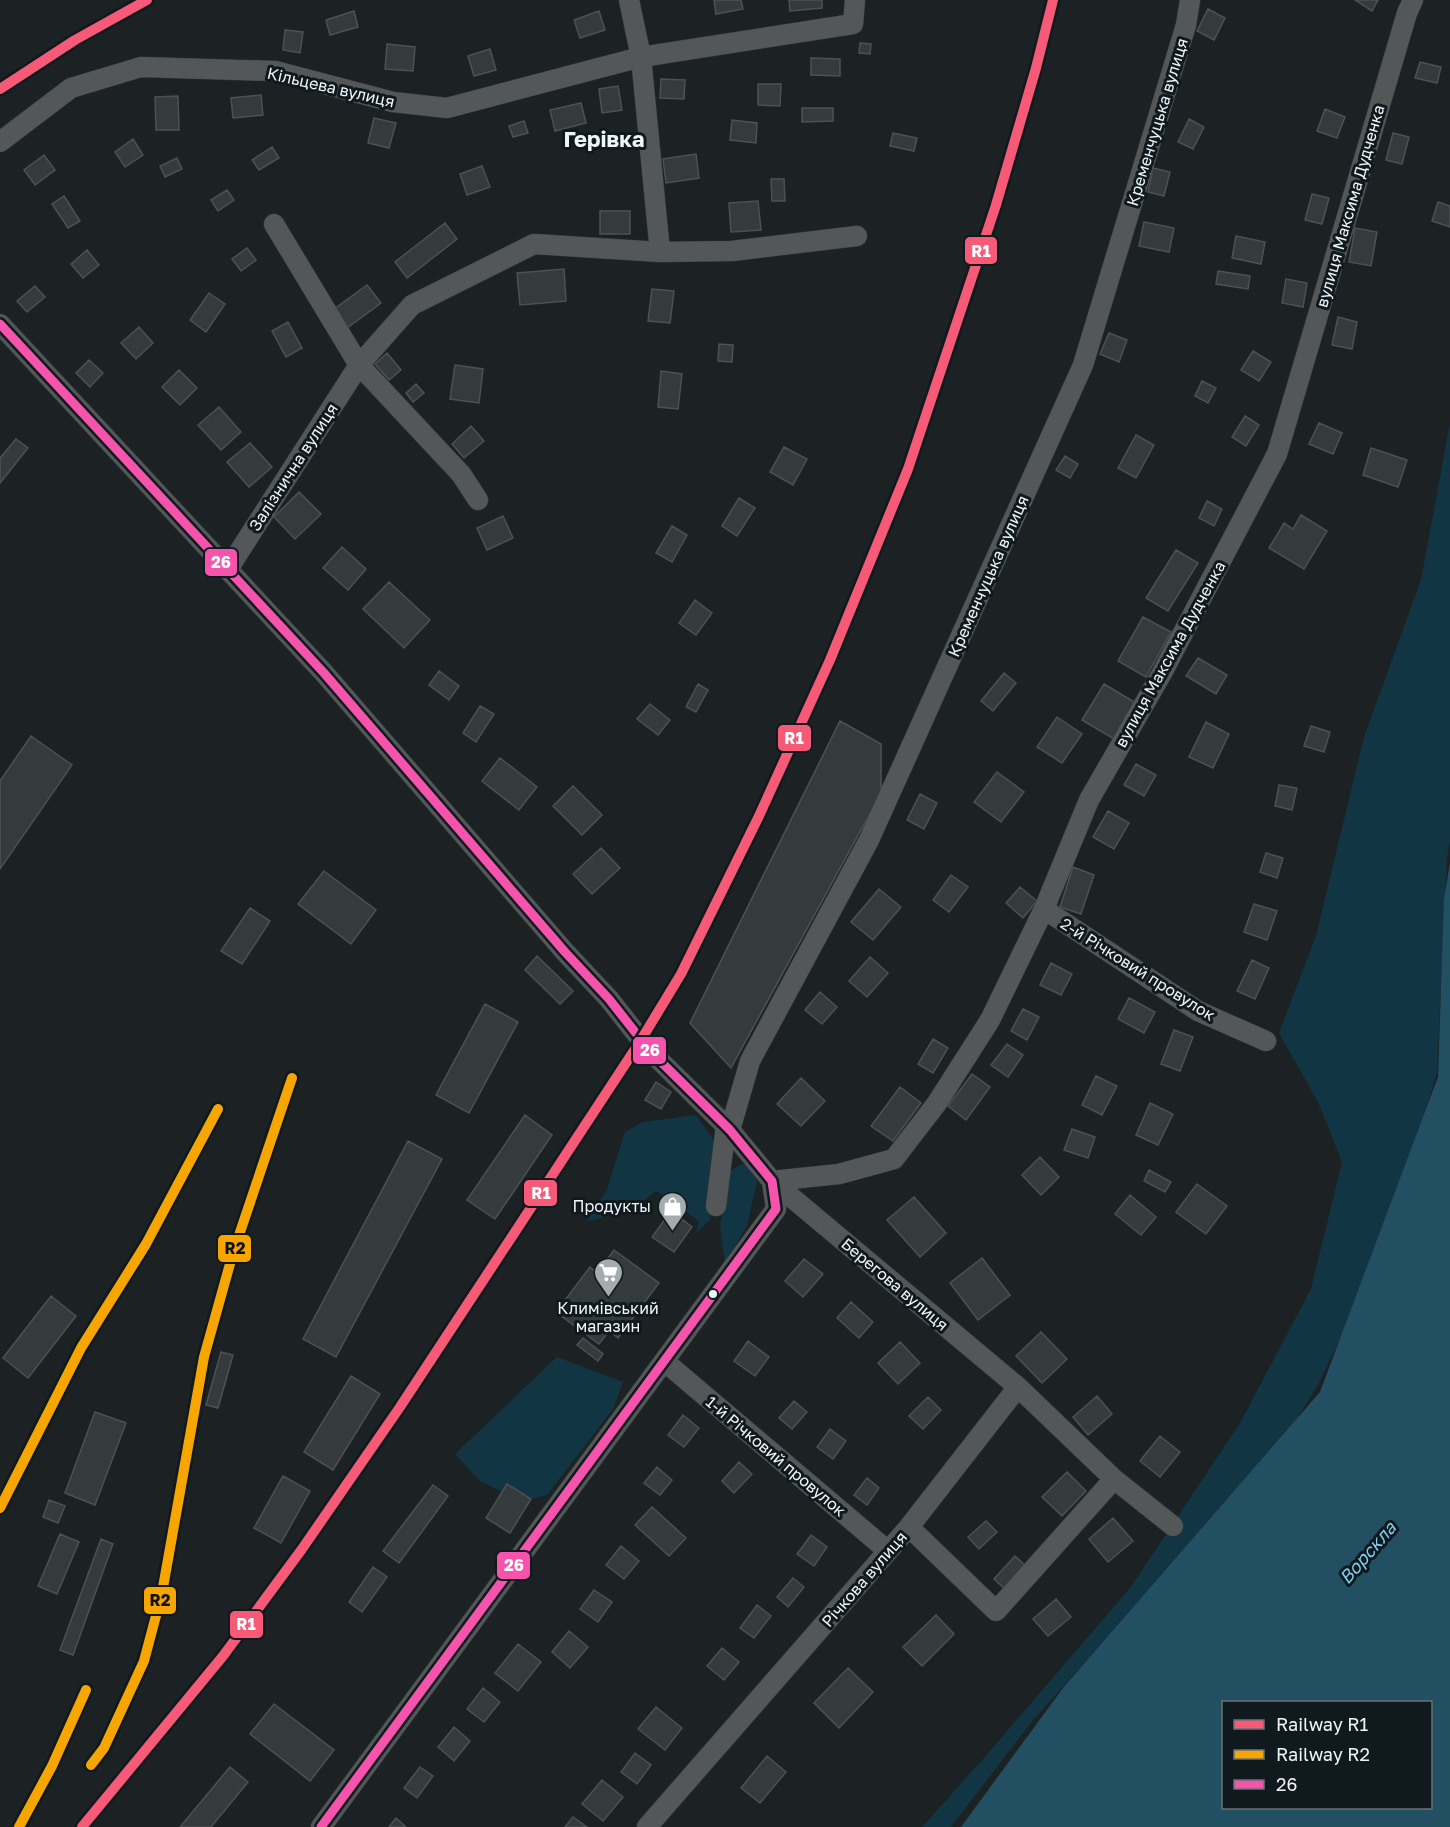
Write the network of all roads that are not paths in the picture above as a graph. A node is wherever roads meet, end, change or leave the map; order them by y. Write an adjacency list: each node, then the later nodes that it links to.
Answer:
1 (629, 0): 5 (street)
2 (855, 0): 5 (street, Кільцева вулиця)
3 (1190, 0): 16 (street, Кременчуцька вулиця)
4 (1413, 0): 14 (street, вулиця Максима Дудченка)
5 (641, 57): 6 (street, Кільцева вулиця); 9 (street)
6 (0, 142)
7 (274, 224): 11 (street)
8 (856, 236): 9 (street, Залізнична вулиця)
9 (660, 252): 11 (street, Залізнична вулиця)
10 (0, 324): 13 (street, Берегова вулиця)
11 (359, 365): 12 (street); 13 (street, Залізнична вулиця)
12 (478, 500)
13 (228, 569): 16 (street, Берегова вулиця)
14 (1044, 909): 15 (street, 2-й Річковий провулок); 17 (street, вулиця Максима Дудченка)
15 (1266, 1041)
16 (728, 1128): 17 (street, Берегова вулиця); 18 (street, Кременчуцька вулиця)
17 (772, 1181): 19 (street); 20 (street, Берегова вулиця)
18 (716, 1206)
19 (664, 1361): 24 (street, 1-й Річковий провулок); 25 (street)
20 (1018, 1387): 21 (street, Берегова вулиця); 23 (street)
21 (1114, 1479): 22 (street, Берегова вулиця); 23 (street, Річкова вулиця)
22 (1173, 1526)
23 (909, 1527): 24 (street, Річкова вулиця)
24 (888, 1551): 26 (street, Річкова вулиця)
25 (321, 1827)
26 (647, 1827)

